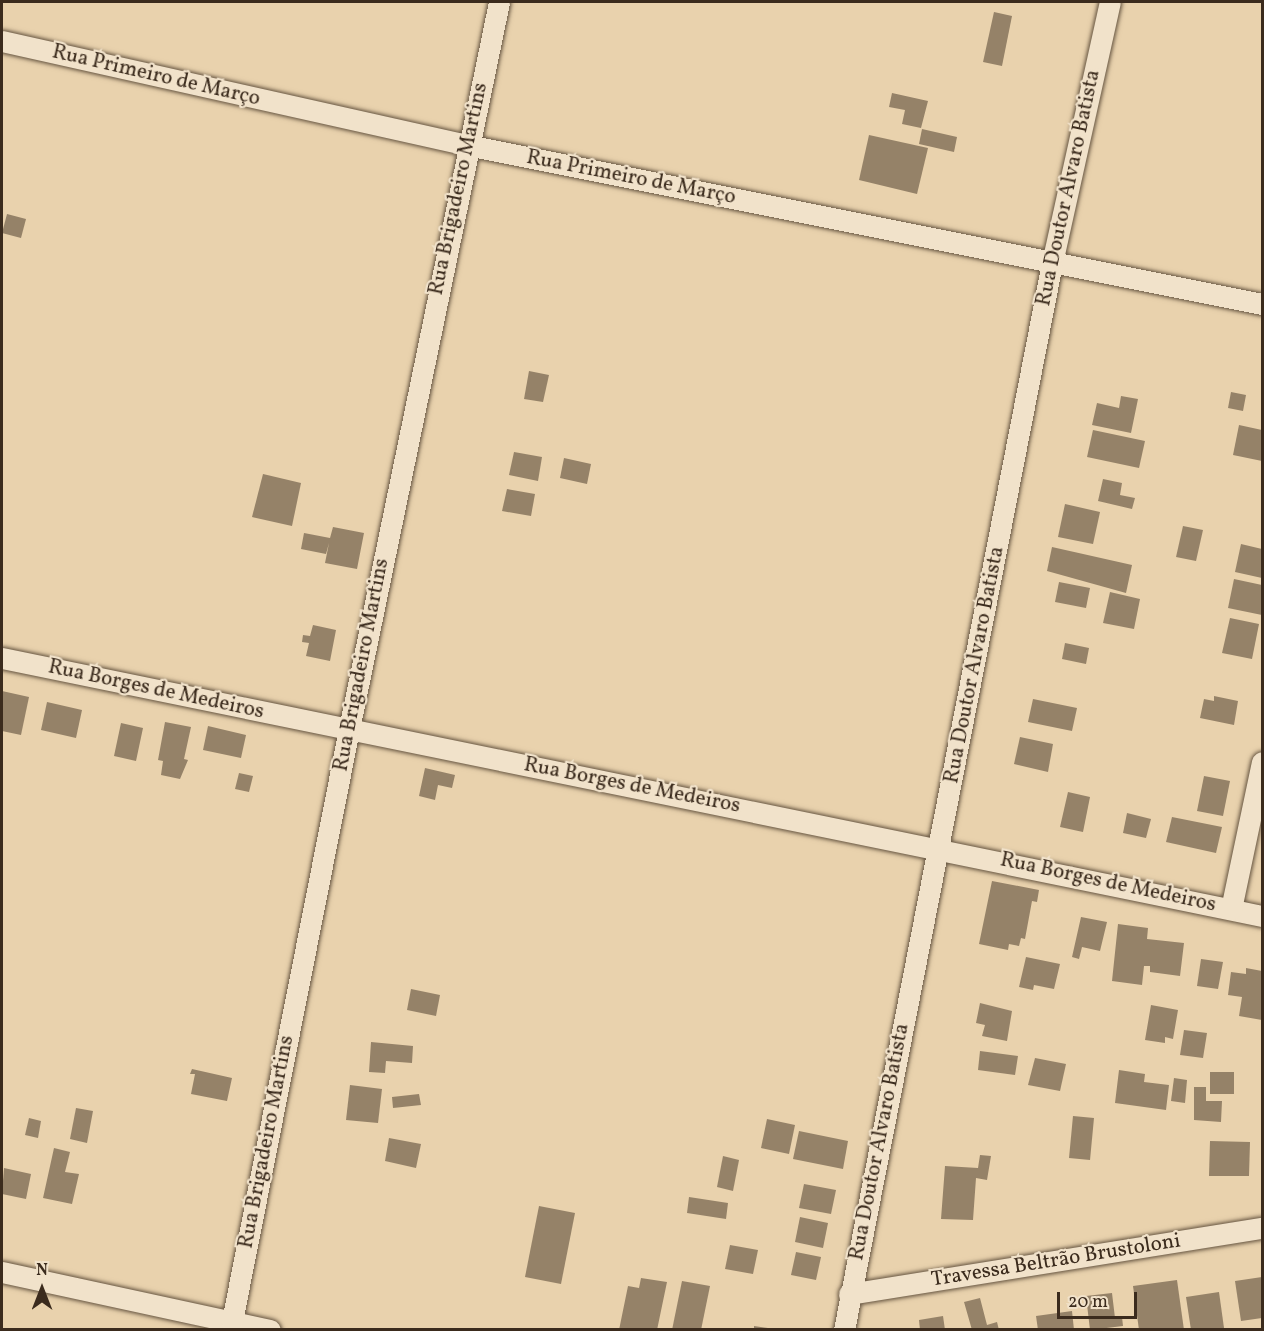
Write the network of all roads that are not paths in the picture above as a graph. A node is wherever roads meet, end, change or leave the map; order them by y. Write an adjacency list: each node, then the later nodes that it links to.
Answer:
1 (499, 2): 4 (street, Rua Brigadeiro Martins)
2 (1110, 2): 5 (street, Rua Doutor Alvaro Batista)
3 (2, 41): 4 (street, Rua Primeiro de Março)
4 (466, 145): 5 (street, Rua Primeiro de Março); 8 (street, Rua Brigadeiro Martins)
5 (1052, 263): 6 (street, Rua Primeiro de Março); 10 (street, Rua Doutor Alvaro Batista)
6 (1263, 304)
7 (2, 658): 8 (street, Rua Borges de Medeiros)
8 (349, 729): 10 (street, Rua Borges de Medeiros); 16 (street, Rua Brigadeiro Martins)
9 (1263, 762): 11 (street)
10 (940, 847): 11 (street, Rua Borges de Medeiros); 15 (street, Rua Doutor Alvaro Batista)
11 (1231, 909): 12 (street, Rua Borges de Medeiros)
12 (1263, 916)
13 (1263, 1228): 15 (street, Travessa Beltrão Brustoloni)
14 (2, 1272): 16 (street)
15 (849, 1294): 18 (street, Rua Doutor Alvaro Batista)
16 (233, 1325): 17 (street)
17 (270, 1329)
18 (844, 1329)

